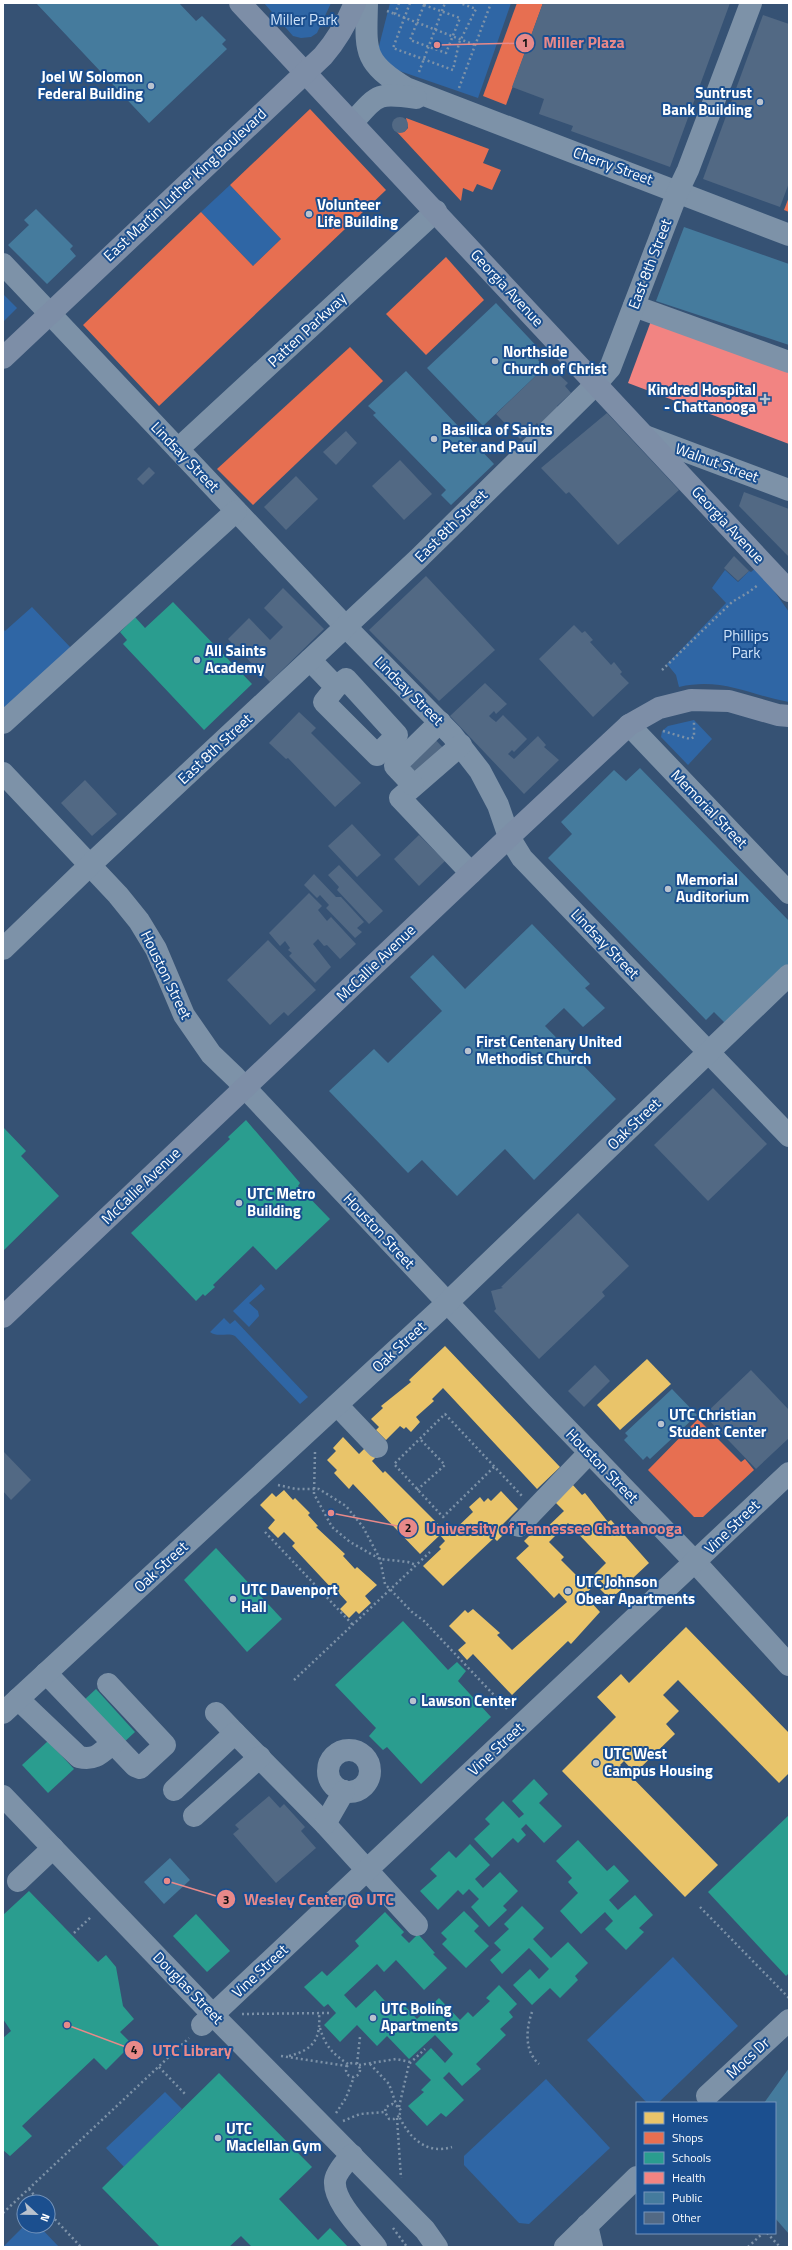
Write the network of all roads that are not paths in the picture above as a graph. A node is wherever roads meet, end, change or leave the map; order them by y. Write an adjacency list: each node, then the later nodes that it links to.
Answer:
1 (240, 3): 5 (main road, Georgia Avenue)
2 (355, 3): 5 (main road, East Martin Luther King Boulevard)
3 (366, 3): 6 (street, Cherry Street)
4 (751, 3): 8 (street, East 8th Street)
5 (306, 72): 7 (main road, Georgia Avenue); 13 (main road, East Martin Luther King Boulevard)
6 (435, 100): 7 (street, Cherry Street); 8 (street, Cherry Street)
7 (353, 122): 9 (main road, Georgia Avenue)
8 (678, 191): 10 (street, Cherry Street); 12 (street, East 8th Street)
9 (436, 211): 16 (main road, Georgia Avenue); 18 (street, Patten Parkway)
10 (789, 234)
11 (3, 264): 13 (street, Lindsay Street)
12 (634, 306): 15 (street); 16 (street, East 8th Street)
13 (49, 313): 14 (main road, East Martin Luther King Boulevard); 18 (street, Lindsay Street)
14 (3, 358)
15 (789, 362)
16 (596, 384): 17 (main road, Georgia Avenue); 24 (street, East 8th Street)
17 (645, 436): 19 (street, Walnut Street); 20 (main road, Georgia Avenue)
18 (178, 449): 22 (street, Lindsay Street)
19 (696, 455): 20 (street); 21 (street, Walnut Street)
20 (688, 483): 23 (main road, Georgia Avenue)
21 (789, 490)
22 (236, 511): 24 (street, Lindsay Street); 29 (street)
23 (789, 591)
24 (346, 627): 25 (street, East 8th Street); 28 (street, Lindsay Street)
25 (310, 660): 26 (street); 35 (street, East 8th Street)
26 (336, 687)
27 (789, 716): 30 (main road, McCallie Avenue)
28 (440, 722): 31 (street, Lindsay Street); 33 (street)
29 (3, 723)
30 (629, 725): 34 (main road, McCallie Avenue); 37 (street, Memorial Street)
31 (461, 745): 33 (street); 34 (street, Lindsay Street)
32 (3, 773): 35 (street, Houston Street)
33 (413, 786): 36 (street)
34 (509, 837): 36 (main road, McCallie Avenue); 40 (street, Lindsay Street)
35 (90, 865): 38 (street, East 8th Street); 41 (street, Houston Street)
36 (471, 873): 41 (main road, McCallie Avenue)
37 (789, 893)
38 (3, 949)
39 (789, 974): 40 (street, Oak Street)
40 (708, 1052): 42 (street, Lindsay Street); 43 (street, Oak Street)
41 (244, 1088): 43 (street, Houston Street); 44 (main road, McCallie Avenue)
42 (789, 1136)
43 (447, 1303): 45 (street, Oak Street); 47 (street, Houston Street)
44 (3, 1317)
45 (337, 1405): 46 (street); 52 (street, Oak Street)
46 (377, 1447)
47 (590, 1453): 49 (street); 50 (street, Houston Street)
48 (789, 1473): 50 (street, Vine Street)
49 (519, 1526)
50 (695, 1562): 51 (street, Houston Street); 65 (street, Vine Street)
51 (789, 1665)
52 (46, 1673): 54 (street, Oak Street); 57 (street)
53 (108, 1684): 57 (street)
54 (11, 1706): 57 (street)
55 (216, 1713): 56 (street)
56 (235, 1733): 58 (street); 59 (street)
57 (113, 1743)
58 (260, 1757): 62 (street); 63 (street)
59 (174, 1790)
60 (344, 1791): 63 (street)
61 (3, 1796): 64 (street, Douglas Street)
62 (194, 1816)
63 (325, 1824): 65 (street)
64 (53, 1848): 66 (street); 68 (street, Douglas Street)
65 (367, 1870): 67 (street); 68 (street, Vine Street)
66 (18, 1881)
67 (417, 1925)
68 (208, 2020): 71 (street, Douglas Street)
69 (789, 2020): 70 (street, Mocs Dr)
70 (707, 2096)
71 (352, 2155): 74 (street, Douglas Street); 75 (street)
72 (636, 2178): 73 (street)
73 (587, 2225): 77 (street); 78 (street)
74 (430, 2238): 76 (street, Douglas Street)
75 (376, 2247)
76 (450, 2247)
77 (565, 2247)
78 (592, 2247)

